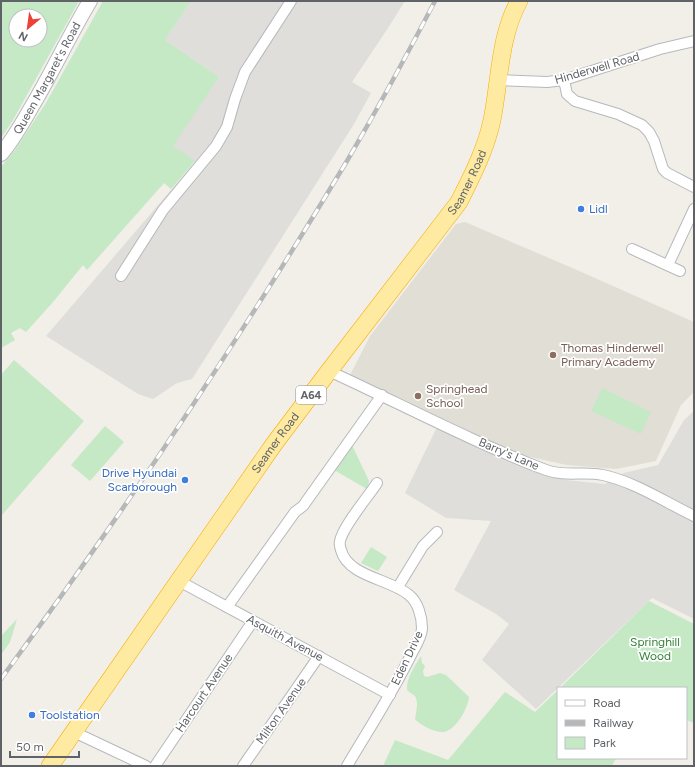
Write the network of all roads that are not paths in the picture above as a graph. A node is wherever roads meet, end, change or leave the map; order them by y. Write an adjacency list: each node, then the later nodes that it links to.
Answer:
1 (90, 1): 7 (main road, Queen Margaret's Road)
2 (291, 1): 13 (street)
3 (519, 1): 5 (highway, Seamer Road / A64)
4 (694, 41): 6 (street, Hinderwell Road)
5 (498, 80): 6 (street, Hinderwell Road); 14 (highway, Seamer Road / A64)
6 (564, 80): 8 (street)
7 (1, 154)
8 (694, 187)
9 (694, 209): 11 (street)
10 (632, 249): 11 (street)
11 (668, 265): 12 (street)
12 (680, 271)
13 (121, 276)
14 (329, 371): 15 (street, Barry's Lane); 19 (highway, Seamer Road / A64)
15 (382, 395): 17 (street, Barry's Lane); 21 (street)
16 (378, 483): 20 (street, Eden Drive)
17 (694, 516)
18 (437, 532): 20 (street)
19 (180, 581): 21 (street, Asquith Avenue); 25 (highway, Seamer Road / A64)
20 (398, 587): 24 (street, Eden Drive)
21 (228, 607): 22 (street, Asquith Avenue)
22 (253, 621): 23 (street, Asquith Avenue); 28 (street, Harcourt Avenue)
23 (319, 656): 24 (street, Asquith Avenue); 29 (street, Milton Avenue)
24 (390, 695): 30 (street, Eden Drive)
25 (74, 732): 26 (highway, Seamer Road / A64); 27 (street)
26 (50, 766)
27 (146, 766)
28 (155, 766)
29 (243, 766)
30 (347, 766)

